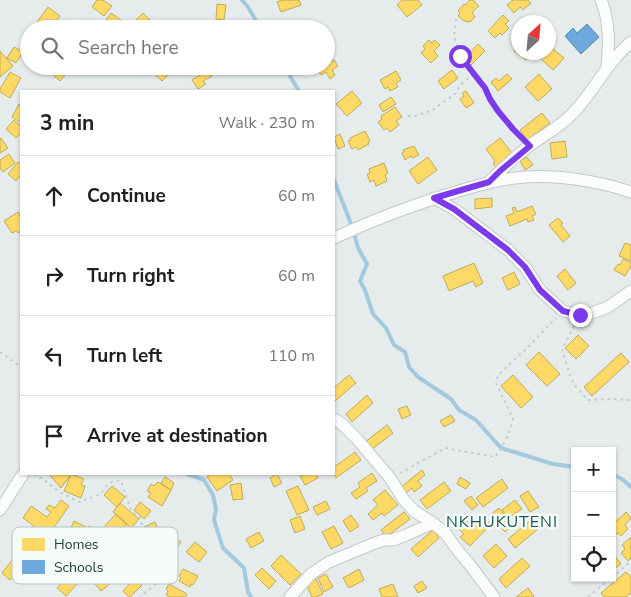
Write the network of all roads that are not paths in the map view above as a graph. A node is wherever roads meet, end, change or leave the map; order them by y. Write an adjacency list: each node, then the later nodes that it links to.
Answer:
1 (601, 0): 3 (street)
2 (631, 42): 3 (street)
3 (607, 67): 4 (street)
4 (489, 182): 5 (street); 6 (street)
5 (631, 192)
6 (434, 198): 7 (street); 8 (street)
7 (335, 238)
8 (631, 291)
9 (335, 420): 12 (street)
10 (22, 475): 11 (street)
11 (0, 510)
12 (433, 523): 13 (street); 14 (street)
13 (290, 597)
14 (494, 597)

